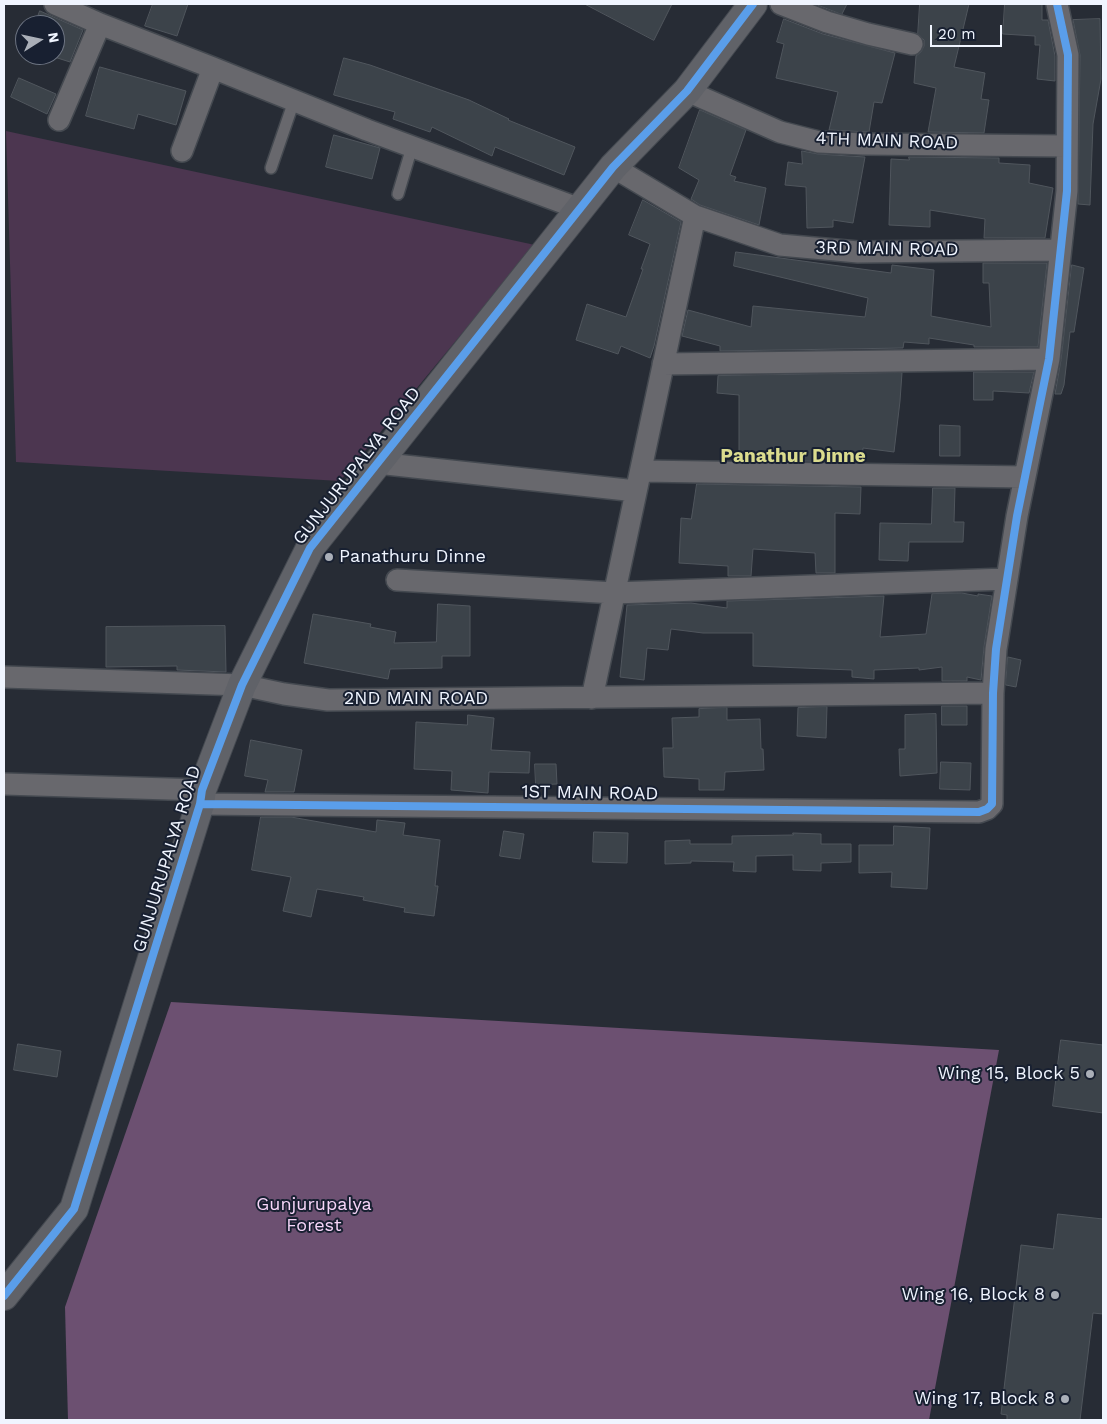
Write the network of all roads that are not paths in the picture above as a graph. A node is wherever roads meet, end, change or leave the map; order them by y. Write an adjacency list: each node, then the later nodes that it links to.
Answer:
1 (54, 4): 5 (street)
2 (753, 4): 8 (street, GUNJURUPALYA ROAD)
3 (781, 4): 6 (street)
4 (1058, 4): 11 (street)
5 (100, 24): 7 (street); 10 (street)
6 (912, 44)
7 (213, 68): 9 (street); 13 (street)
8 (687, 91): 11 (street, 4TH MAIN ROAD); 14 (street, GUNJURUPALYA ROAD)
9 (294, 101): 12 (street); 15 (lane)
10 (59, 120)
11 (1066, 146): 19 (street)
12 (412, 147): 16 (lane); 17 (street)
13 (182, 151)
14 (612, 167): 17 (street, GUNJURUPALYA ROAD); 18 (street, 3RD MAIN ROAD)
15 (271, 168)
16 (398, 194)
17 (580, 209): 22 (street, GUNJURUPALYA ROAD)
18 (695, 216): 19 (street, 3RD MAIN ROAD); 21 (street)
19 (1060, 250): 20 (street)
20 (1049, 358): 21 (street); 23 (street)
21 (663, 364): 24 (street)
22 (376, 463): 24 (street); 29 (street, GUNJURUPALYA ROAD)
23 (1025, 477): 24 (street); 25 (street)
24 (639, 481): 27 (street)
25 (1006, 579): 27 (street); 30 (street)
26 (397, 580): 27 (street)
27 (614, 593): 31 (street)
28 (4, 677): 29 (street, 2ND MAIN ROAD)
29 (242, 685): 31 (street, 2ND MAIN ROAD); 33 (street, GUNJURUPALYA ROAD)
30 (993, 693): 31 (street, 2ND MAIN ROAD); 33 (street, 1ST MAIN ROAD)
31 (592, 698)
32 (4, 784): 33 (street, 1ST MAIN ROAD)
33 (201, 797): 34 (street, GUNJURUPALYA ROAD)
34 (4, 1296)

